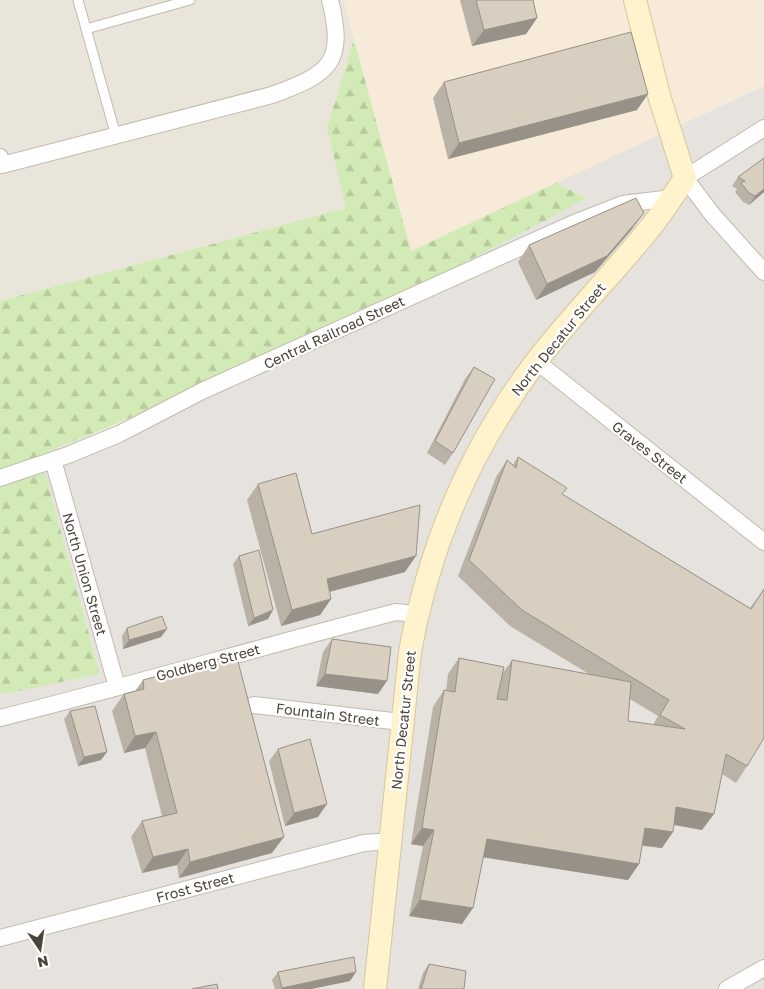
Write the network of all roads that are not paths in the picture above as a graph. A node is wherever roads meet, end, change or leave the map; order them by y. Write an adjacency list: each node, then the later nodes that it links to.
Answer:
1 (78, 0): 5 (lane)
2 (190, 0): 5 (lane)
3 (330, 0): 7 (street)
4 (635, 0): 9 (street)
5 (86, 29): 7 (lane)
6 (764, 128): 9 (street)
7 (116, 136): 8 (street)
8 (0, 157)
9 (685, 178): 10 (street, North Decatur Street); 11 (street)
10 (672, 198): 12 (street, North Decatur Street); 13 (street, Central Railroad Street)
11 (764, 272)
12 (536, 361): 15 (street, Graves Street); 16 (street, North Decatur Street)
13 (53, 460): 14 (street, Central Railroad Street); 17 (street, North Union Street)
14 (0, 478)
15 (764, 542)
16 (416, 614): 17 (street, Goldberg Street); 20 (street, North Decatur Street)
17 (117, 687): 19 (street, Goldberg Street)
18 (254, 705): 20 (street, Fountain Street)
19 (0, 718)
20 (401, 722): 21 (street, North Decatur Street)
21 (390, 841): 22 (street, Frost Street); 24 (street, North Decatur Street)
22 (0, 938)
23 (764, 968): 25 (street)
24 (375, 989)
25 (727, 989)

